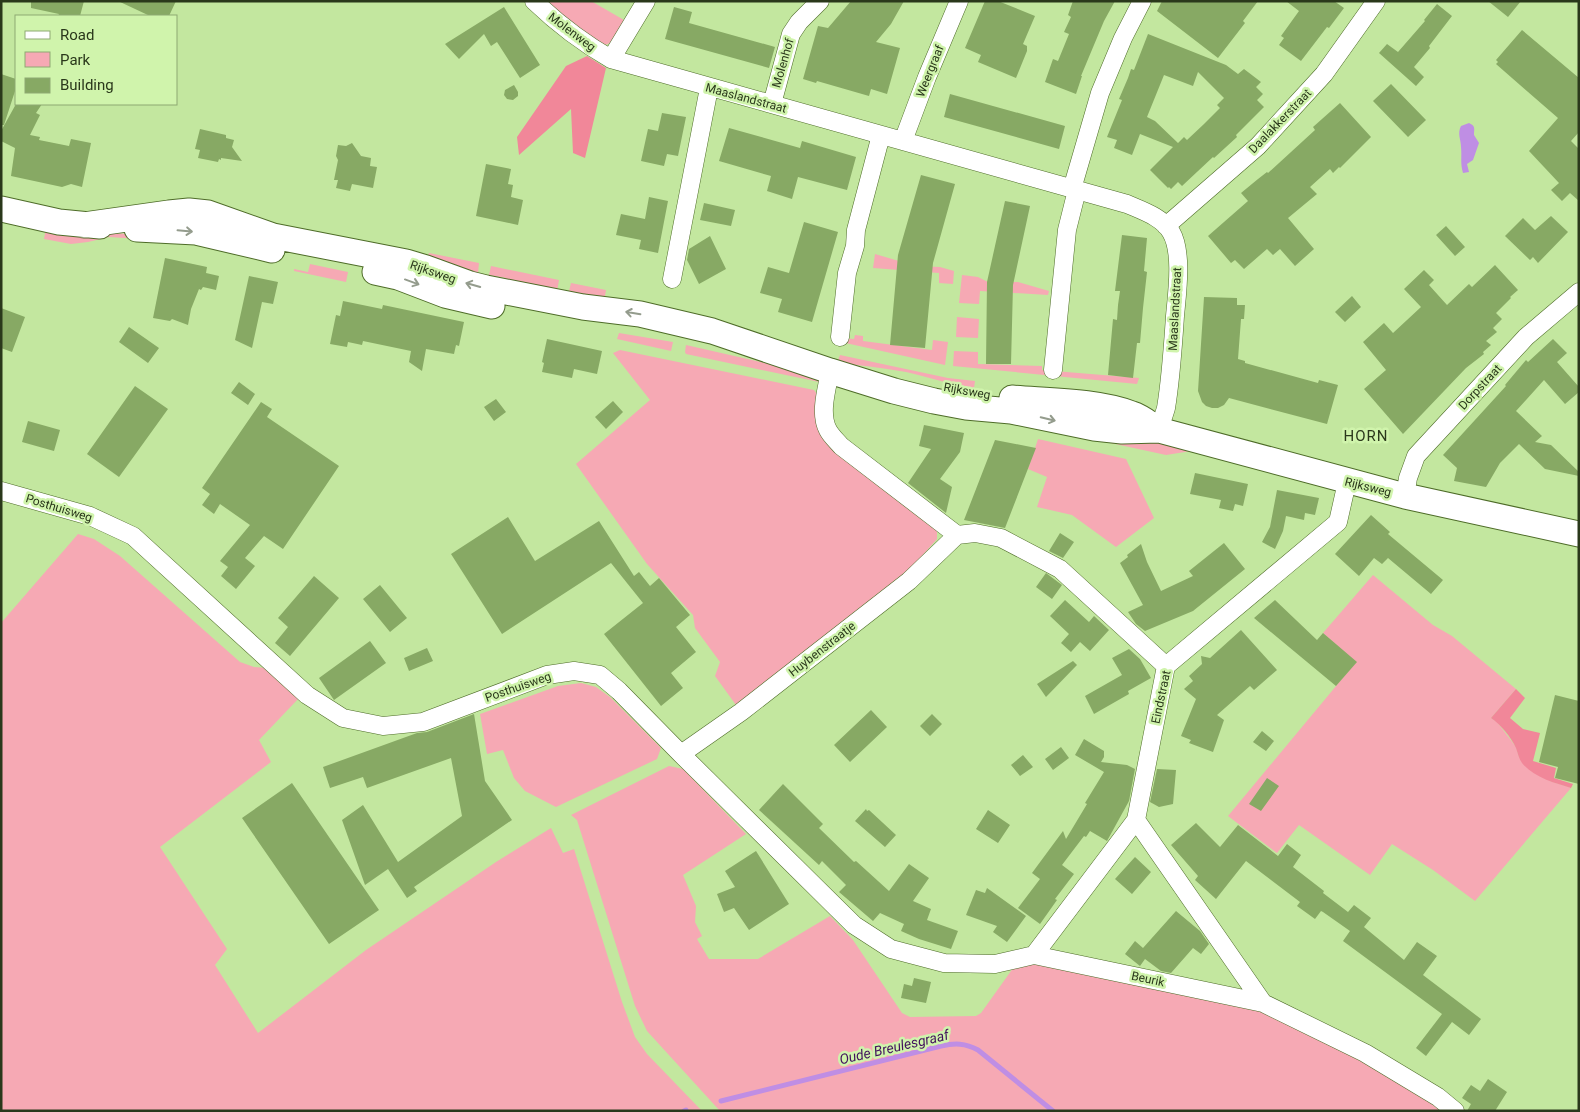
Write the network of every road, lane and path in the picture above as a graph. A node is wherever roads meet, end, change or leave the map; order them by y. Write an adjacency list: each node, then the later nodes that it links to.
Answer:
1 (534, 1): 7 (street, Molenweg)
2 (646, 1): 7 (street)
3 (820, 1): 9 (street, Molenhof)
4 (959, 1): 11 (street, Weergraaf)
5 (1142, 1): 12 (street)
6 (1376, 1): 14 (street, Daalakkerstraat)
7 (611, 59): 8 (street, Maaslandstraat)
8 (709, 88): 9 (street, Maaslandstraat); 15 (street)
9 (772, 104): 10 (street, Maaslandstraat)
10 (881, 135): 11 (street, Maaslandstraat); 17 (street)
11 (903, 141): 12 (street, Maaslandstraat)
12 (1075, 190): 14 (street, Maaslandstraat); 18 (street)
13 (5, 211): 19 (main road, Rijksweg)
14 (1166, 226): 20 (street, Maaslandstraat)
15 (672, 279)
16 (1579, 292): 23 (street, Dorpstraat)
17 (840, 337)
18 (1053, 370)
19 (830, 371): 20 (main road, Rijksweg); 25 (street)
20 (1159, 430): 21 (main road, Rijksweg)
21 (1348, 482): 23 (main road, Rijksweg); 26 (street, Eindstraat)
22 (1, 491): 27 (street, Posthuisweg)
23 (1405, 496): 24 (main road, Rijksweg)
24 (1579, 534)
25 (956, 535): 26 (street); 27 (street, Huybenstraatje)
26 (1166, 666): 28 (street, Eindstraat)
27 (681, 754): 29 (street, Posthuisweg)
28 (1136, 820): 29 (street, Eindstraat); 30 (street, Beurik)
29 (1034, 955): 30 (street, Beurik)
30 (1263, 1003): 31 (street, Beurik)
31 (1455, 1111)

